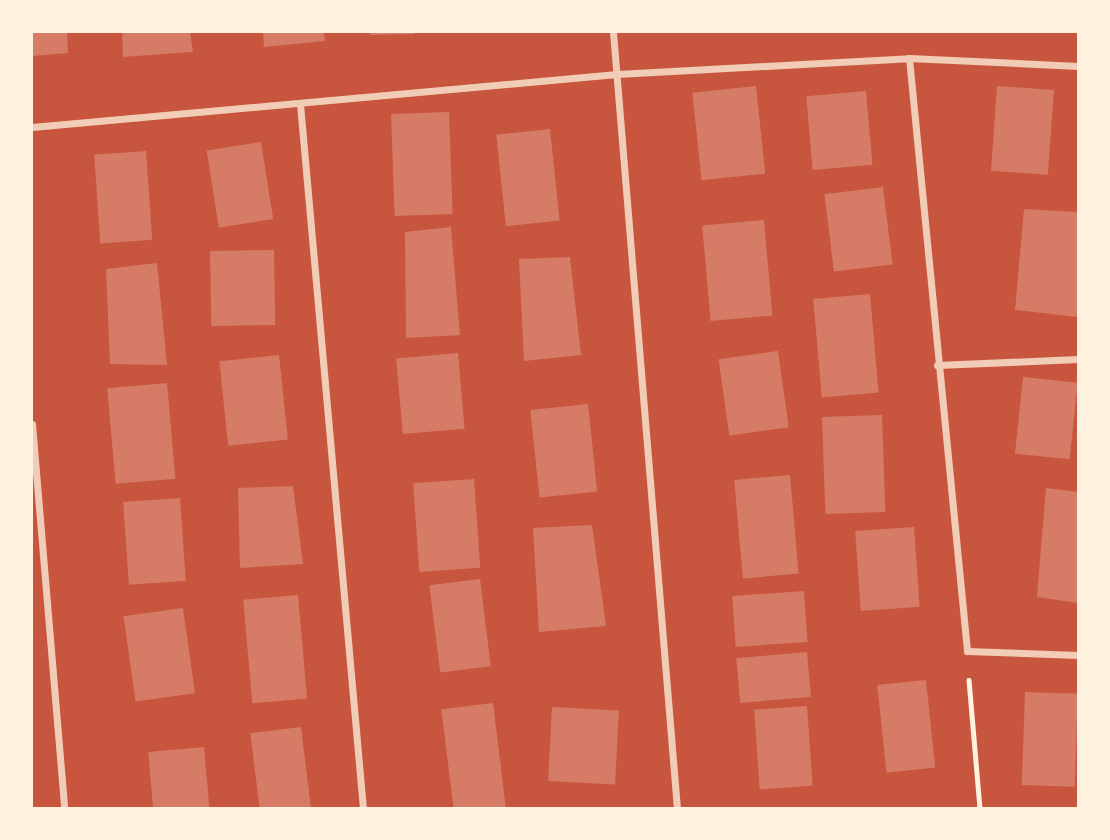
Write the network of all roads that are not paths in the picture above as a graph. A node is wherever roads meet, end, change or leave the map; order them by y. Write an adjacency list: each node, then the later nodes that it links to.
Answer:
1 (612, 32): 4 (street)
2 (909, 58): 3 (street); 4 (street); 8 (street)
3 (1079, 66)
4 (617, 74): 5 (street); 13 (street)
5 (300, 104): 6 (street); 12 (street)
6 (32, 127)
7 (1079, 359): 8 (street)
8 (937, 365): 10 (street)
9 (32, 424): 11 (street)
10 (1079, 655)
11 (64, 808)
12 (363, 808)
13 (677, 808)

